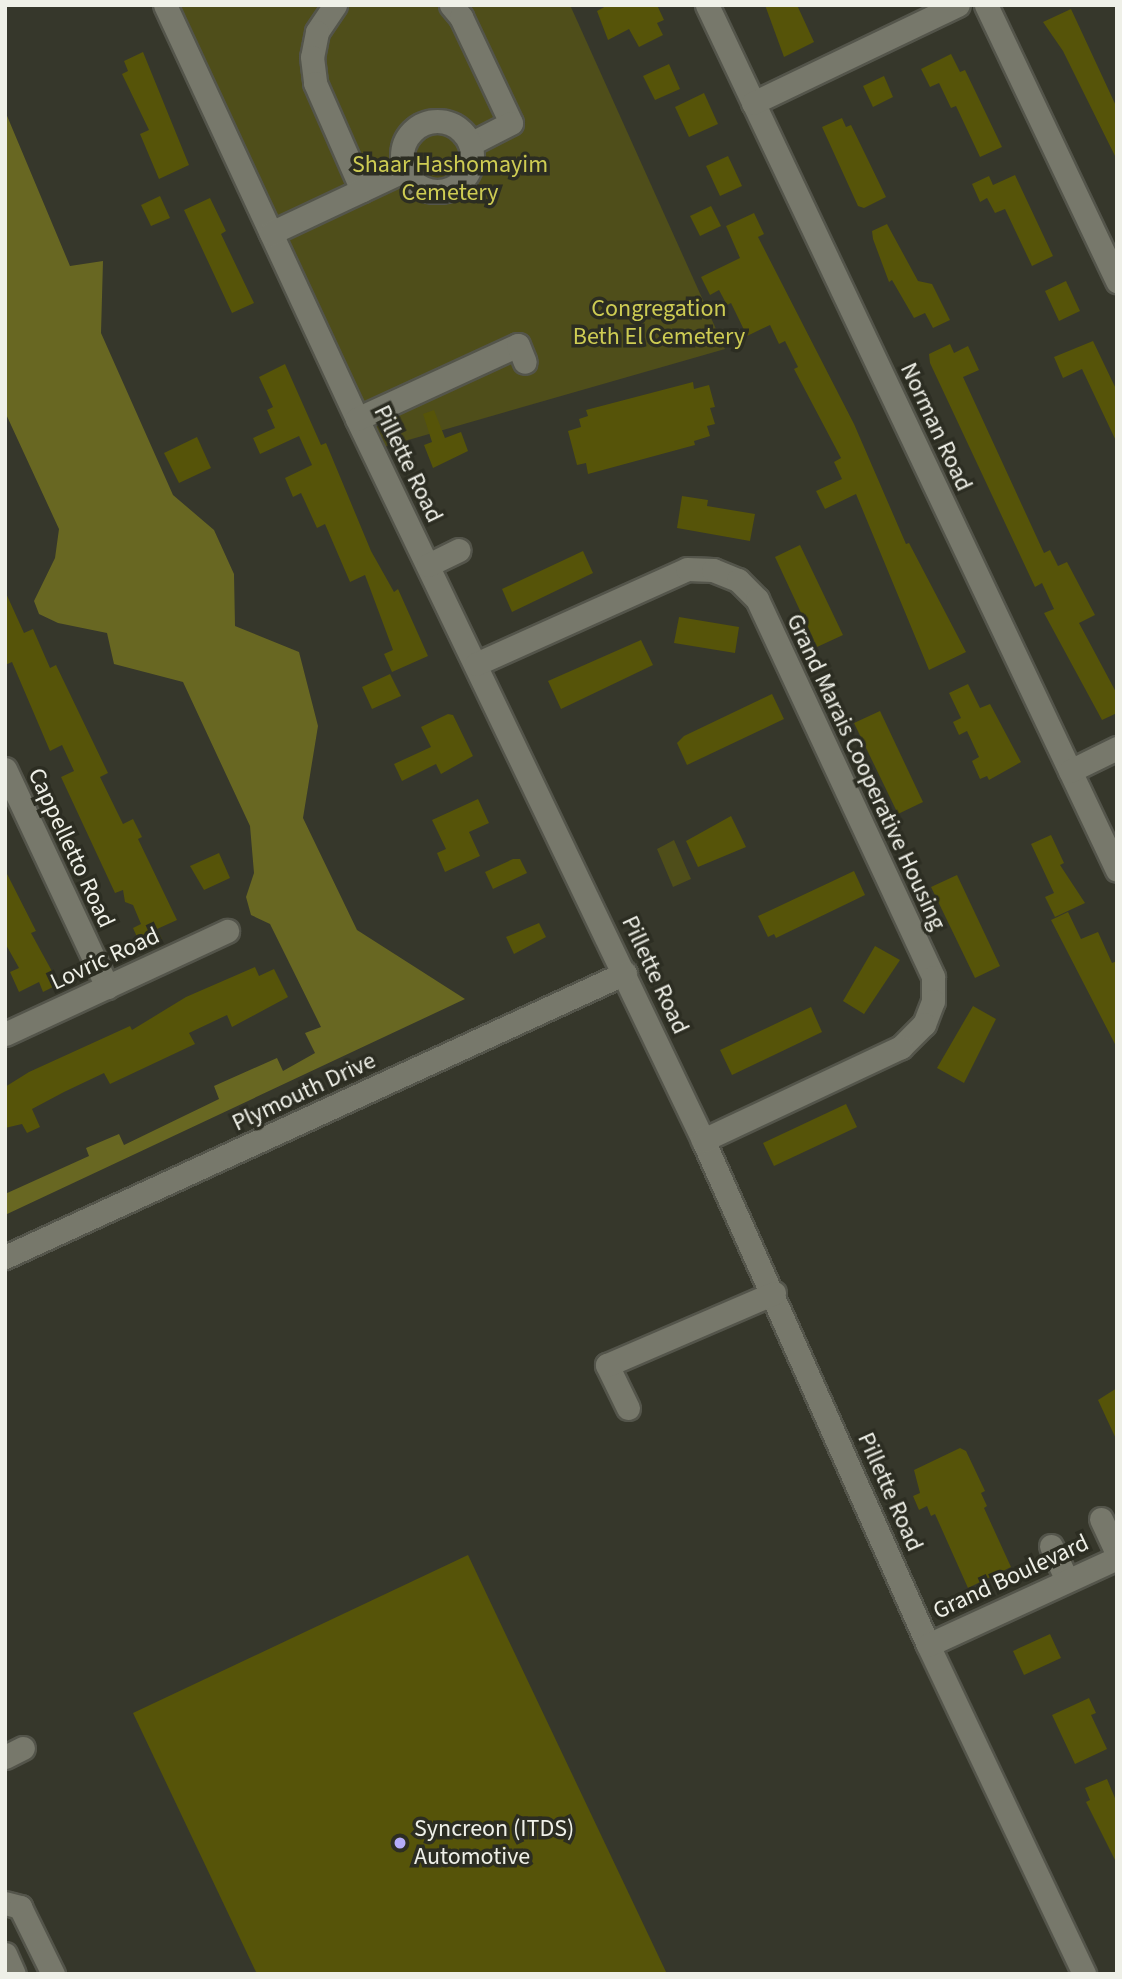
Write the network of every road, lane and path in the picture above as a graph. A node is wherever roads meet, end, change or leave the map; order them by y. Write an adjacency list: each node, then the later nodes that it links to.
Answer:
1 (165, 5): 11 (street, Pillette Road)
2 (335, 5): 10 (street)
3 (451, 5): 8 (street)
4 (707, 5): 7 (street, Norman Road)
5 (958, 5): 7 (street)
6 (986, 5): 12 (street)
7 (754, 103): 20 (street, Norman Road)
8 (470, 144): 9 (street); 9 (street)
9 (405, 170): 10 (street)
10 (362, 190): 11 (street)
11 (271, 233): 14 (street, Pillette Road)
12 (1117, 281)
13 (525, 362): 14 (street)
14 (357, 419): 16 (street, Pillette Road)
15 (459, 550): 16 (street)
16 (428, 565): 17 (street, Pillette Road)
17 (476, 664): 23 (street, Pillette Road); 26 (street, Grand Marais Cooperative Housing)
18 (1117, 748): 20 (street)
19 (5, 769): 24 (street, Cappelletto Road)
20 (1070, 771): 21 (street, Norman Road)
21 (1117, 870)
22 (227, 931): 24 (street, Lovric Road)
23 (625, 973): 26 (street, Pillette Road); 27 (street, Plymouth Drive)
24 (107, 987): 25 (street, Lovric Road)
25 (5, 1034)
26 (703, 1140): 28 (street, Pillette Road)
27 (5, 1257)
28 (774, 1293): 29 (street); 34 (street, Pillette Road)
29 (628, 1408)
30 (1101, 1519): 32 (street)
31 (1051, 1546): 33 (street)
32 (1117, 1556): 33 (street, Grand Boulevard)
33 (1068, 1580): 34 (street, Grand Boulevard)
34 (928, 1645): 39 (street, Pillette Road)
35 (5, 1903): 38 (street)
36 (5, 1954): 37 (street)
37 (14, 1974)
38 (53, 1974)
39 (1084, 1974)

